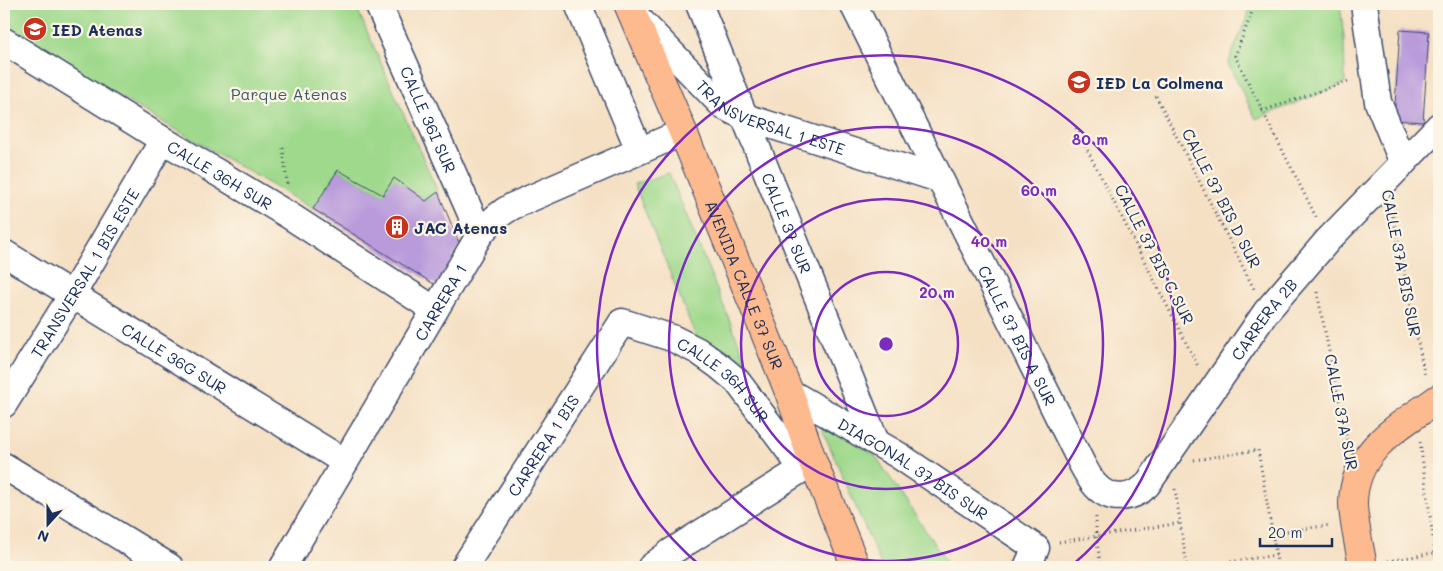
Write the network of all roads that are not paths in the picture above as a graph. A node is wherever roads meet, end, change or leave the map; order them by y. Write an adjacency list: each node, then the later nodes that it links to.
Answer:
1 (378, 4): 15 (street, CALLE 36I SUR)
2 (578, 4): 12 (street)
3 (699, 4): 8 (street, CALLE 37 SUR)
4 (853, 4): 14 (street, CALLE 37 BIS A SUR)
5 (1364, 4): 13 (street)
6 (630, 8): 8 (street, TRANSVERSAL 1 ESTE); 10 (main road, AVENIDA CALLE 37 SUR)
7 (4, 42): 11 (street, CALLE 36H SUR)
8 (745, 116): 14 (street, TRANSVERSAL 1 ESTE); 23 (street, CALLE 37 SUR)
9 (1439, 126): 13 (street, CARRERA 2B)
10 (683, 132): 12 (street, CARRERA 1); 20 (main road, AVENIDA CALLE 37 SUR)
11 (163, 140): 17 (street, TRANSVERSAL 1 BIS ESTE); 18 (street, CALLE 36H SUR)
12 (639, 150): 15 (street, CARRERA 1)
13 (1394, 172): 27 (street, CARRERA 2B)
14 (939, 179): 27 (street, CALLE 37 BIS A SUR)
15 (480, 234): 18 (street, CARRERA 1)
16 (4, 253): 17 (street, CALLE 36G SUR)
17 (72, 295): 22 (street, TRANSVERSAL 1 BIS ESTE); 24 (street, CALLE 36G SUR)
18 (435, 310): 24 (street, CARRERA 1)
19 (622, 322): 25 (street, CALLE 36H SUR); 32 (street, CARRERA 1 BIS)
20 (789, 392): 23 (street, DIAGONAL 37 BIS SUR); 25 (main road, AVENIDA CALLE 37 SUR)
21 (1435, 401): 29 (main road, CALLE 37A SUR)
22 (4, 404)
23 (876, 442): 28 (street, DIAGONAL 37 BIS SUR)
24 (345, 462): 31 (street, CARRERA 1)
25 (808, 465): 33 (street); 34 (main road, AVENIDA CALLE 37 SUR)
26 (4, 466): 30 (street)
27 (1096, 486)
28 (1032, 557)
29 (1363, 566)
30 (170, 567)
31 (283, 567)
32 (464, 567)
33 (651, 567)
34 (856, 567)

